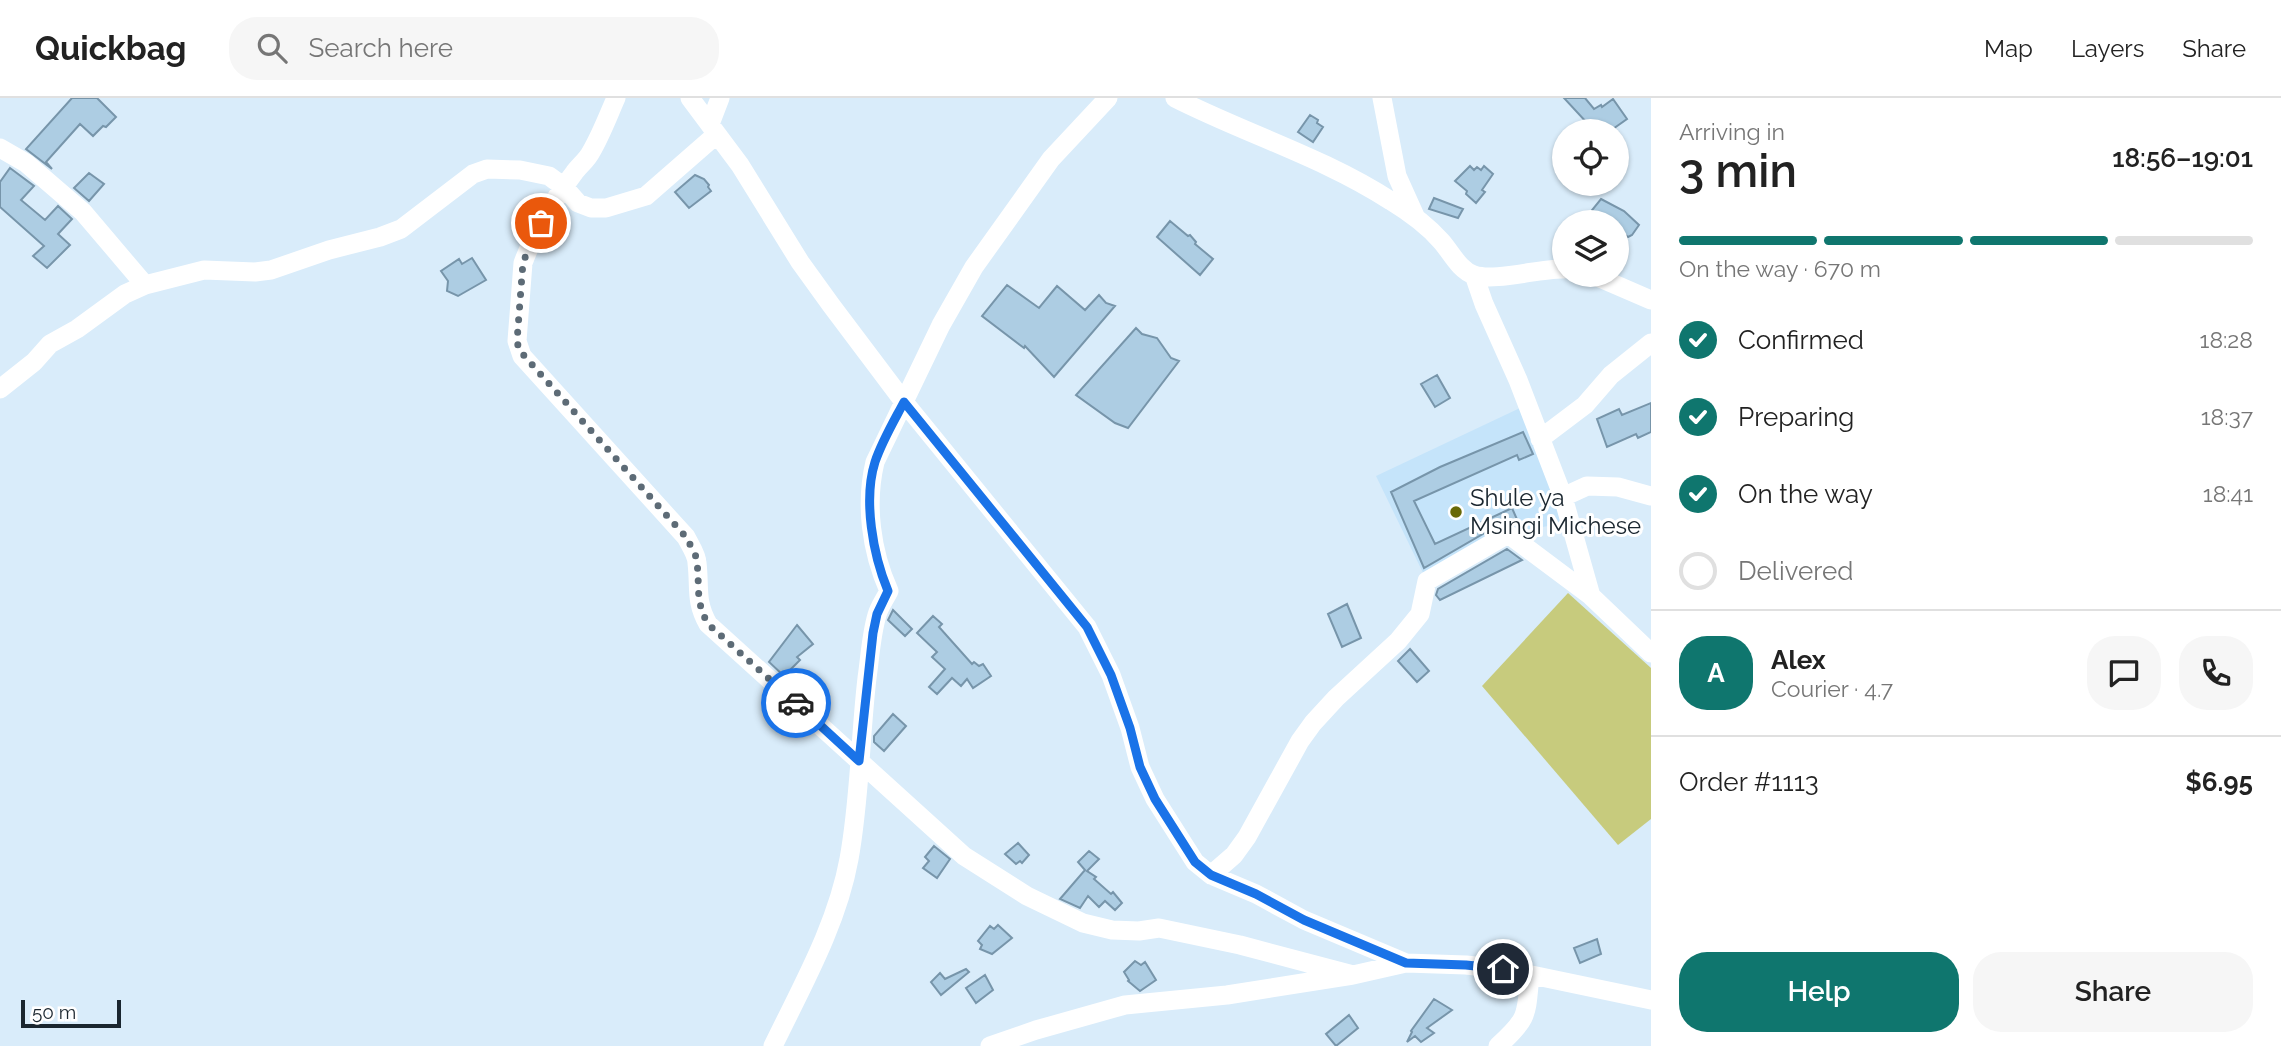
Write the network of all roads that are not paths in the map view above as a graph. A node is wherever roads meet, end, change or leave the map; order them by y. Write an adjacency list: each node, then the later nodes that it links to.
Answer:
1 (616, 98): 9 (street)
2 (690, 98): 7 (street)
3 (720, 98): 7 (street)
4 (1108, 98): 18 (street)
5 (1175, 98): 10 (street)
6 (1382, 98): 10 (street)
7 (713, 129): 9 (street); 18 (street)
8 (0, 148): 13 (street)
9 (564, 187): 13 (street); 24 (street)
10 (1415, 217): 12 (street)
11 (1552, 270): 12 (street)
12 (1474, 275): 19 (street)
13 (145, 285): 17 (street)
14 (1620, 287): 15 (street)
15 (1651, 300)
16 (1651, 343): 19 (street)
17 (0, 389)
18 (904, 402): 24 (street); 25 (street)
19 (1540, 439): 21 (street)
20 (1651, 496): 21 (street)
21 (1563, 497): 22 (street)
22 (1591, 596): 23 (street); 25 (street)
23 (1651, 653)
24 (859, 761): 27 (street); 31 (street)
25 (1211, 875): 26 (street)
26 (1406, 963): 27 (street); 28 (street)
27 (1353, 975): 30 (street)
28 (1531, 975): 29 (street); 33 (street)
29 (1651, 1000)
30 (1026, 1039): 32 (street)
31 (774, 1046)
32 (990, 1046)
33 (1498, 1046)

